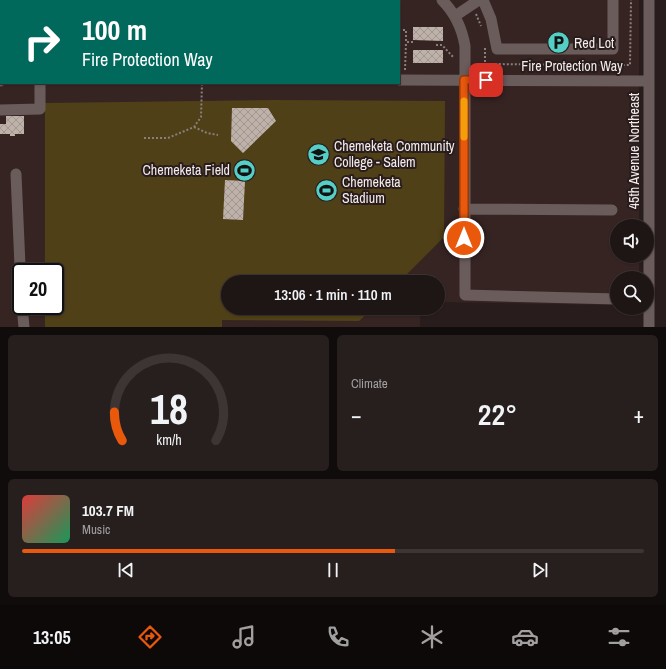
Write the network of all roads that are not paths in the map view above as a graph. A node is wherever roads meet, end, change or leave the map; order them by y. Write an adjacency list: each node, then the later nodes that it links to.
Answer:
1 (442, 0): 6 (street)
2 (483, 0): 3 (street)
3 (613, 0)
4 (649, 0): 11 (street, 45th Avenue Northeast)
5 (476, 2): 6 (street)
6 (455, 16): 9 (street)
7 (0, 71): 10 (street)
8 (400, 80): 9 (street, Fire Protection Way)
9 (464, 80): 11 (street, Fire Protection Way); 15 (street)
10 (0, 81)
11 (650, 81): 18 (street, 45th Avenue Northeast)
12 (40, 84): 13 (street)
13 (0, 110)
14 (16, 174): 17 (street)
15 (464, 209): 16 (street); 19 (street)
16 (612, 210)
17 (20, 263)
18 (648, 271)
19 (610, 299)
20 (23, 315): 22 (street)
21 (649, 315): 23 (street, 45th Avenue Northeast)
22 (24, 327)
23 (649, 327)

